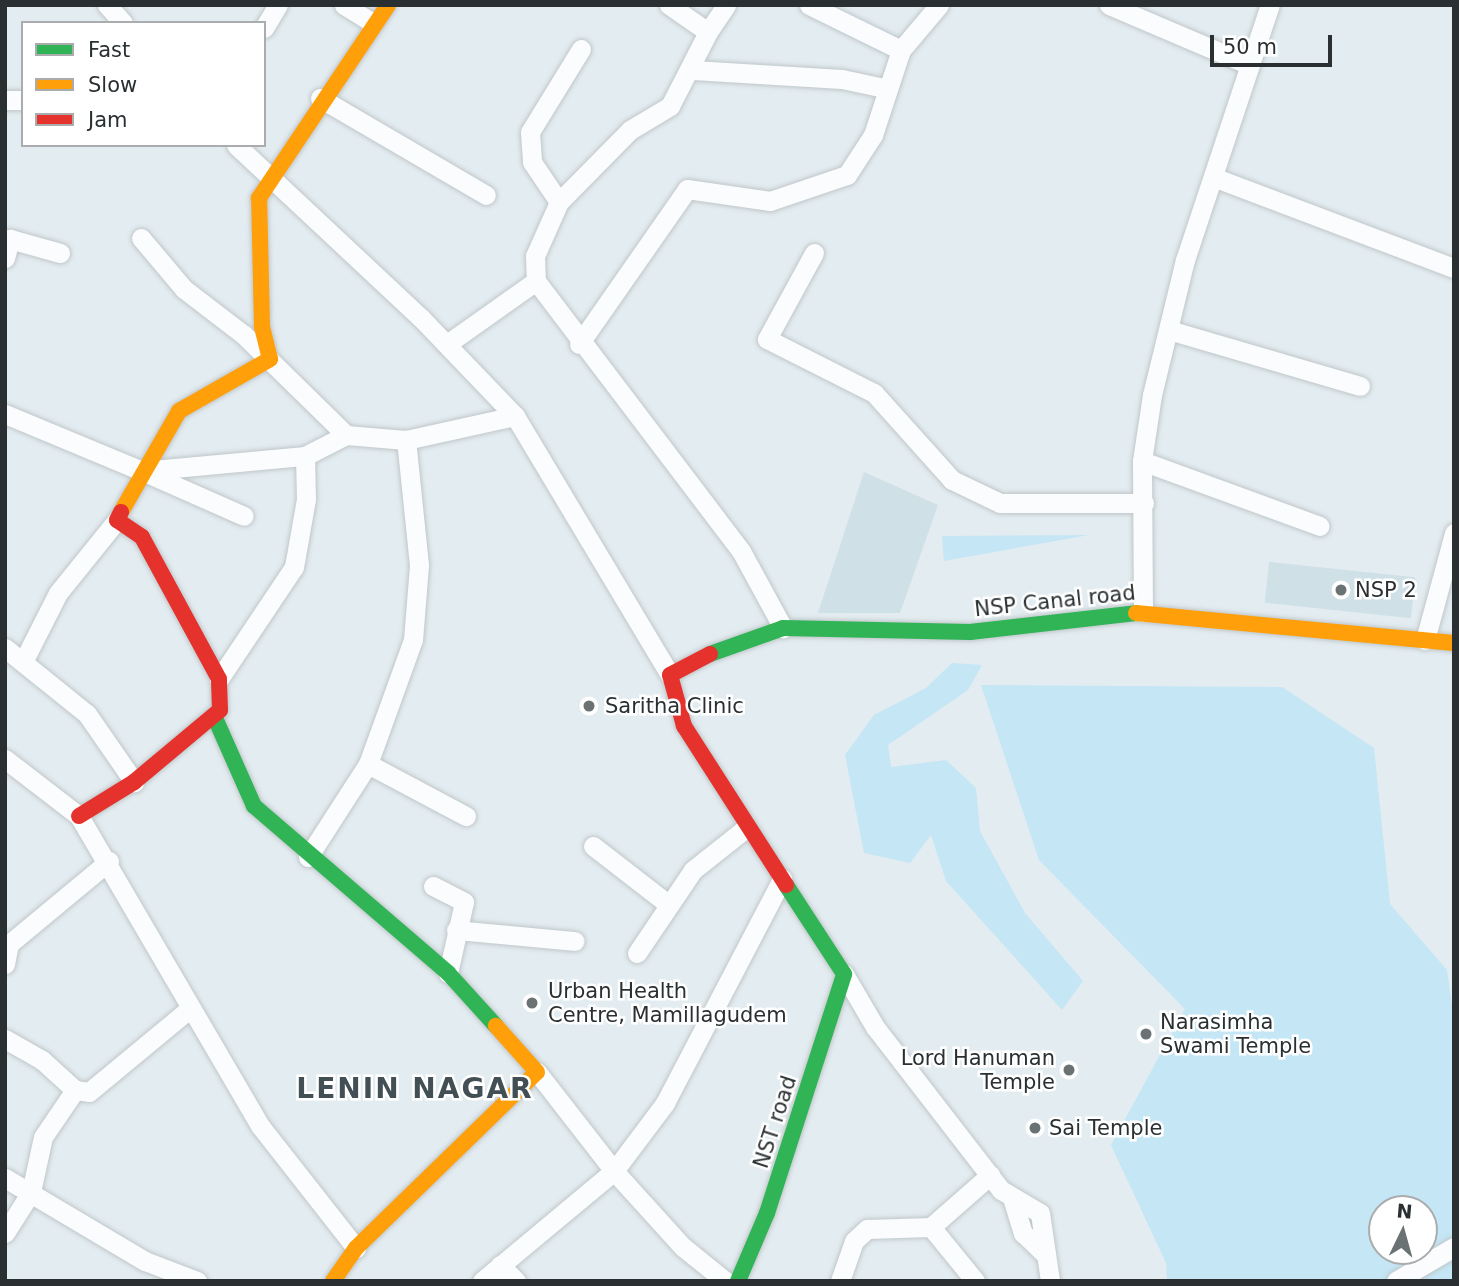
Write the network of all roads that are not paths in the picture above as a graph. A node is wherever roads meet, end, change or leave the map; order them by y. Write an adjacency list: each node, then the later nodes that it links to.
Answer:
1 (107, 5): 11 (street)
2 (278, 5): 13 (street)
3 (344, 5): 12 (street)
4 (388, 5): 12 (street)
5 (669, 5): 14 (street)
6 (726, 5): 14 (street)
7 (809, 5): 16 (street)
8 (939, 5): 16 (street)
9 (1110, 5): 17 (street)
10 (1270, 5): 17 (street)
11 (120, 21)
12 (373, 23): 20 (street)
13 (266, 26)
14 (708, 32): 18 (street)
15 (581, 49): 25 (street)
16 (901, 50): 19 (street)
17 (1250, 65): 23 (street)
18 (693, 70): 19 (street); 25 (street)
19 (884, 88): 34 (street)
20 (320, 98): 22 (street); 24 (street)
21 (238, 147): 22 (street)
22 (270, 175): 33 (street); 35 (street)
23 (1213, 177): 30 (street); 32 (street)
24 (486, 195)
25 (559, 202): 31 (street)
26 (141, 238): 35 (street)
27 (60, 253): 29 (street)
28 (814, 253): 44 (street)
29 (5, 258)
30 (1454, 268)
31 (536, 281): 33 (street); 34 (street)
32 (1169, 330): 36 (street); 42 (street)
33 (447, 344): 38 (street)
34 (579, 344): 50 (street)
35 (270, 359): 39 (street); 43 (street)
36 (1360, 386)
37 (5, 414): 43 (street)
38 (515, 416): 40 (street); 55 (street)
39 (346, 435): 40 (street); 41 (street)
40 (406, 440): 59 (street)
41 (305, 456): 43 (street); 56 (street)
42 (1142, 461): 44 (street); 47 (street)
43 (142, 471): 45 (street); 46 (street)
44 (1144, 503): 49 (street)
45 (244, 516)
46 (117, 520): 54 (street); 56 (street)
47 (1320, 526)
48 (1454, 533): 51 (street)
49 (1143, 611): 50 (street, NSP Canal road); 51 (street, NSP Canal road)
50 (783, 628): 55 (street, NSP Canal road)
51 (1425, 640): 52 (street, NSP Canal road)
52 (1454, 643)
53 (5, 648): 54 (street)
54 (24, 660): 60 (street)
55 (670, 675): 63 (street)
56 (219, 679): 57 (street)
57 (215, 718): 60 (street); 65 (street)
58 (5, 759): 61 (street)
59 (368, 764): 62 (street); 65 (street)
60 (134, 782): 61 (street)
61 (79, 816): 66 (street)
62 (466, 817)
63 (746, 828): 67 (street); 69 (street)
64 (593, 846): 69 (street)
65 (308, 857): 74 (street)
66 (109, 861): 72 (street); 76 (street)
67 (782, 879): 75 (street); 80 (street)
68 (433, 886): 70 (street)
69 (668, 905): 73 (street)
70 (456, 930): 71 (street); 74 (street)
71 (574, 942)
72 (6, 945)
73 (638, 953)
74 (448, 972): 78 (street)
75 (844, 974): 81 (street); 94 (street, NST road)
76 (188, 1010): 79 (street); 87 (street)
77 (5, 1039): 79 (street)
78 (537, 1072): 80 (street); 87 (street)
79 (75, 1090): 83 (street)
80 (614, 1171): 88 (street); 93 (street)
81 (990, 1175): 84 (street); 97 (street)
82 (5, 1178): 83 (street)
83 (31, 1192): 85 (street); 89 (street)
84 (931, 1227): 95 (street); 96 (street)
85 (5, 1233)
86 (1454, 1247): 98 (street)
87 (356, 1248): 90 (street)
88 (500, 1265): 91 (street); 92 (street)
89 (197, 1281)
90 (333, 1281)
91 (482, 1281)
92 (516, 1281)
93 (725, 1281)
94 (738, 1281)
95 (840, 1281)
96 (975, 1281)
97 (1050, 1281)
98 (1396, 1281)

